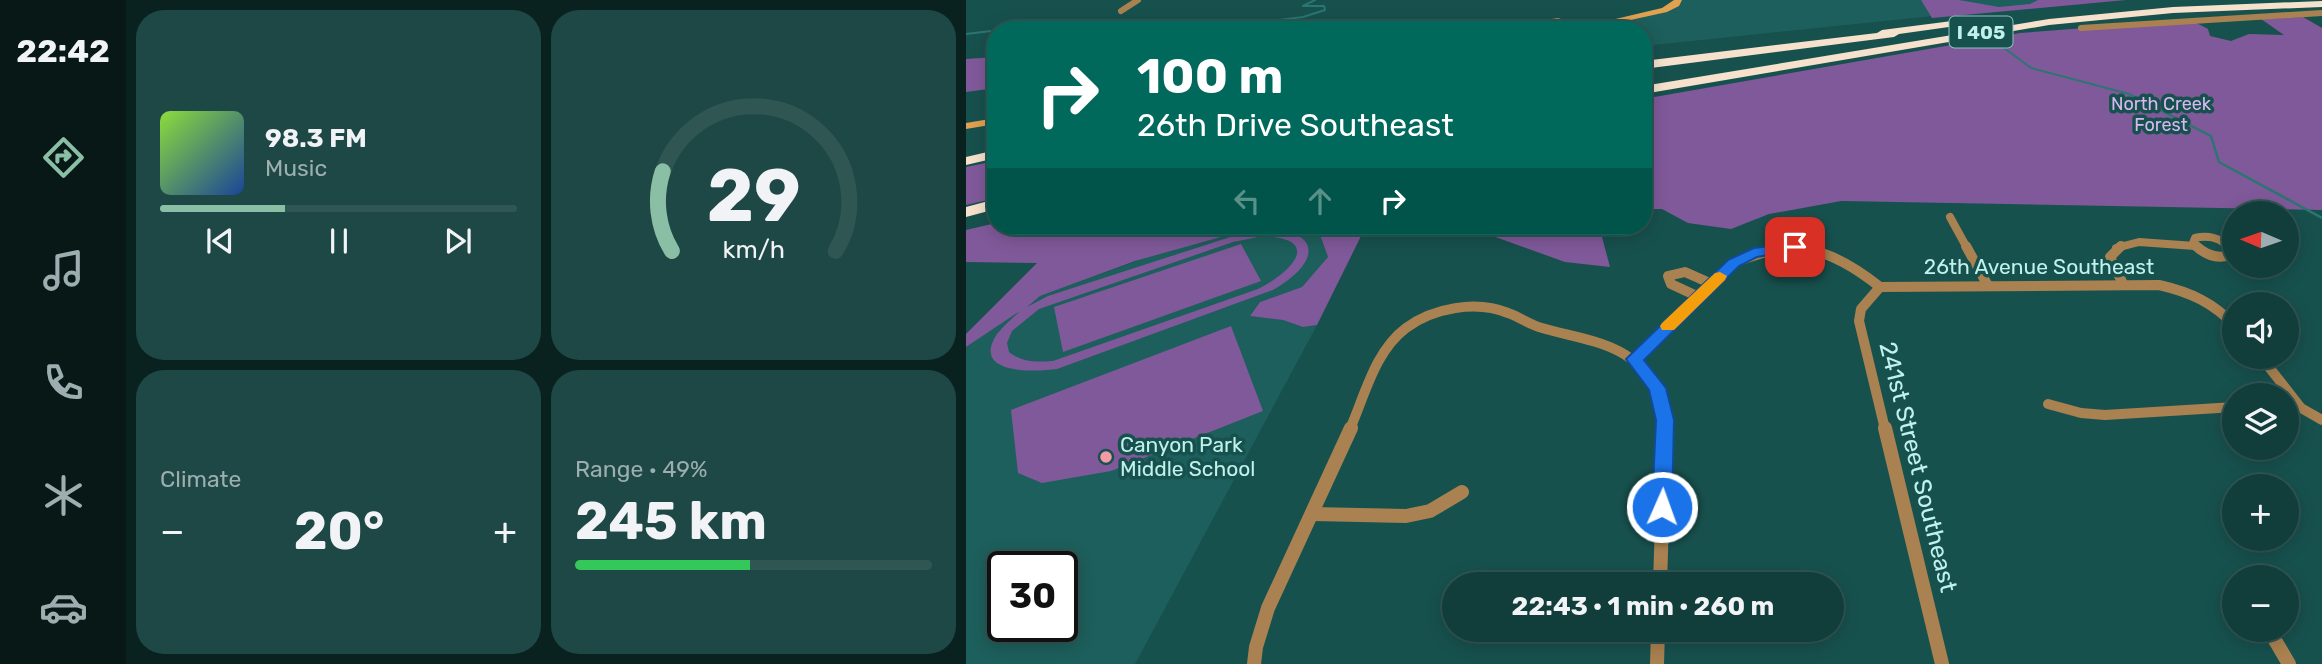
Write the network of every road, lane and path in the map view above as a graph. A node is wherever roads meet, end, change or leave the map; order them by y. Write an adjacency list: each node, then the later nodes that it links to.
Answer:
1 (1138, 0): 8 (street)
2 (2229, 0): 5 (highway)
3 (2236, 0): 5 (highway, I 405)
4 (2292, 0): 14 (highway, I 405)
5 (2216, 1): 10 (highway, I 405)
6 (1675, 3): 11 (street)
7 (2322, 3): 16 (highway, I 405)
8 (1121, 11)
9 (2322, 13): 13 (street)
10 (1984, 20)
11 (1606, 21)
12 (1958, 24): 14 (highway, I 405)
13 (2081, 28)
14 (1843, 39): 15 (highway, I 405)
15 (1652, 62)
16 (1652, 87)
17 (987, 122): 18 (street)
18 (966, 126)
19 (987, 153): 20 (highway)
20 (966, 158)
21 (987, 208): 22 (highway)
22 (966, 213)
23 (1950, 216): 26 (street)
24 (2194, 246): 27 (street)
25 (1712, 284): 28 (street); 29 (street); 29 (street)
26 (1987, 284): 27 (street, 26th Avenue Southeast); 28 (street, 26th Avenue Southeast)
27 (2123, 284): 30 (street, 26th Avenue Southeast)
28 (1880, 286): 44 (street, 241st Street Southeast)
29 (1699, 297): 31 (street)
30 (2222, 313)
31 (1634, 359): 38 (street); 39 (street)
32 (2270, 369): 35 (street)
33 (2048, 404): 34 (street)
34 (2222, 407)
35 (2301, 408): 36 (street)
36 (2322, 420)
37 (1462, 492): 38 (street)
38 (1313, 514): 42 (street)
39 (1660, 572)
40 (1658, 642): 43 (street)
41 (2276, 642): 45 (street)
42 (1254, 664)
43 (1657, 664)
44 (1942, 664)
45 (2289, 664)

